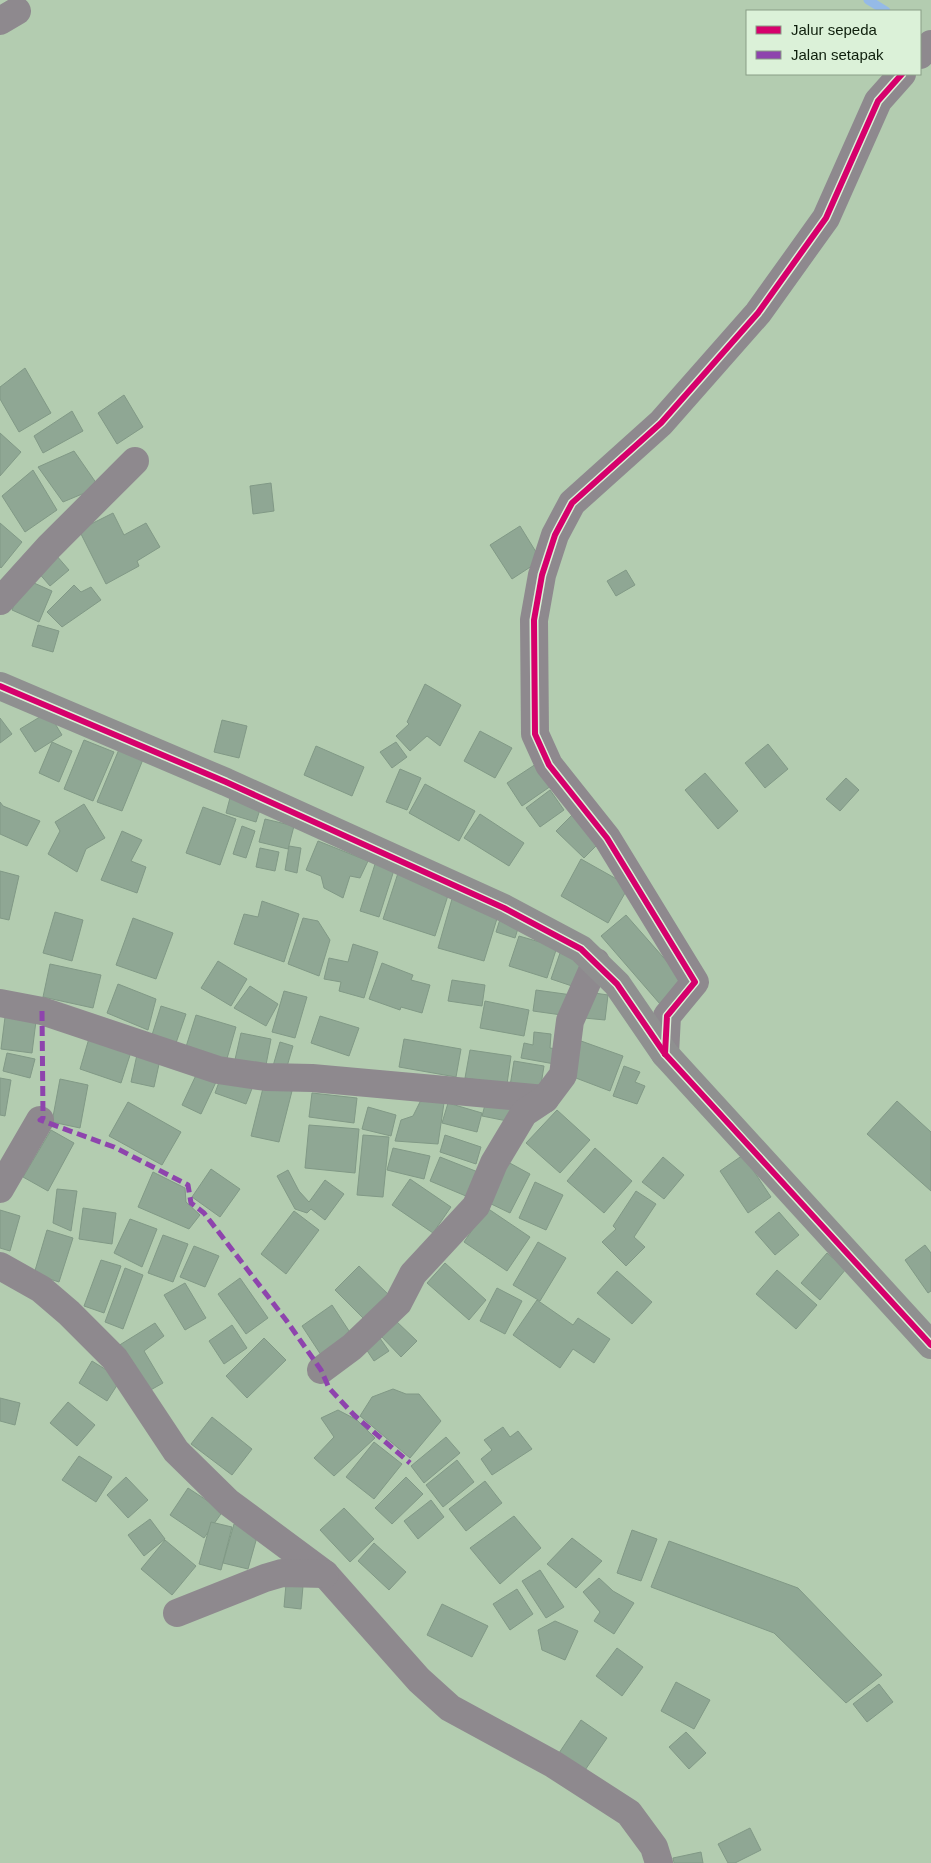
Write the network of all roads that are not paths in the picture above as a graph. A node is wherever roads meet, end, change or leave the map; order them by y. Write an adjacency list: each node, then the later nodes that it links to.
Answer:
1 (931, 44): 2 (street)
2 (921, 53)
3 (901, 75): 9 (street)
4 (135, 461): 5 (street)
5 (0, 601)
6 (0, 686): 7 (street)
7 (596, 962): 9 (street); 10 (street)
8 (0, 1003): 10 (street)
9 (665, 1054): 14 (street)
10 (545, 1099): 15 (street)
11 (40, 1120): 12 (street)
12 (0, 1189)
13 (0, 1266): 16 (street)
14 (931, 1346)
15 (321, 1370)
16 (326, 1574): 17 (street); 18 (street)
17 (177, 1613)
18 (659, 1863)

